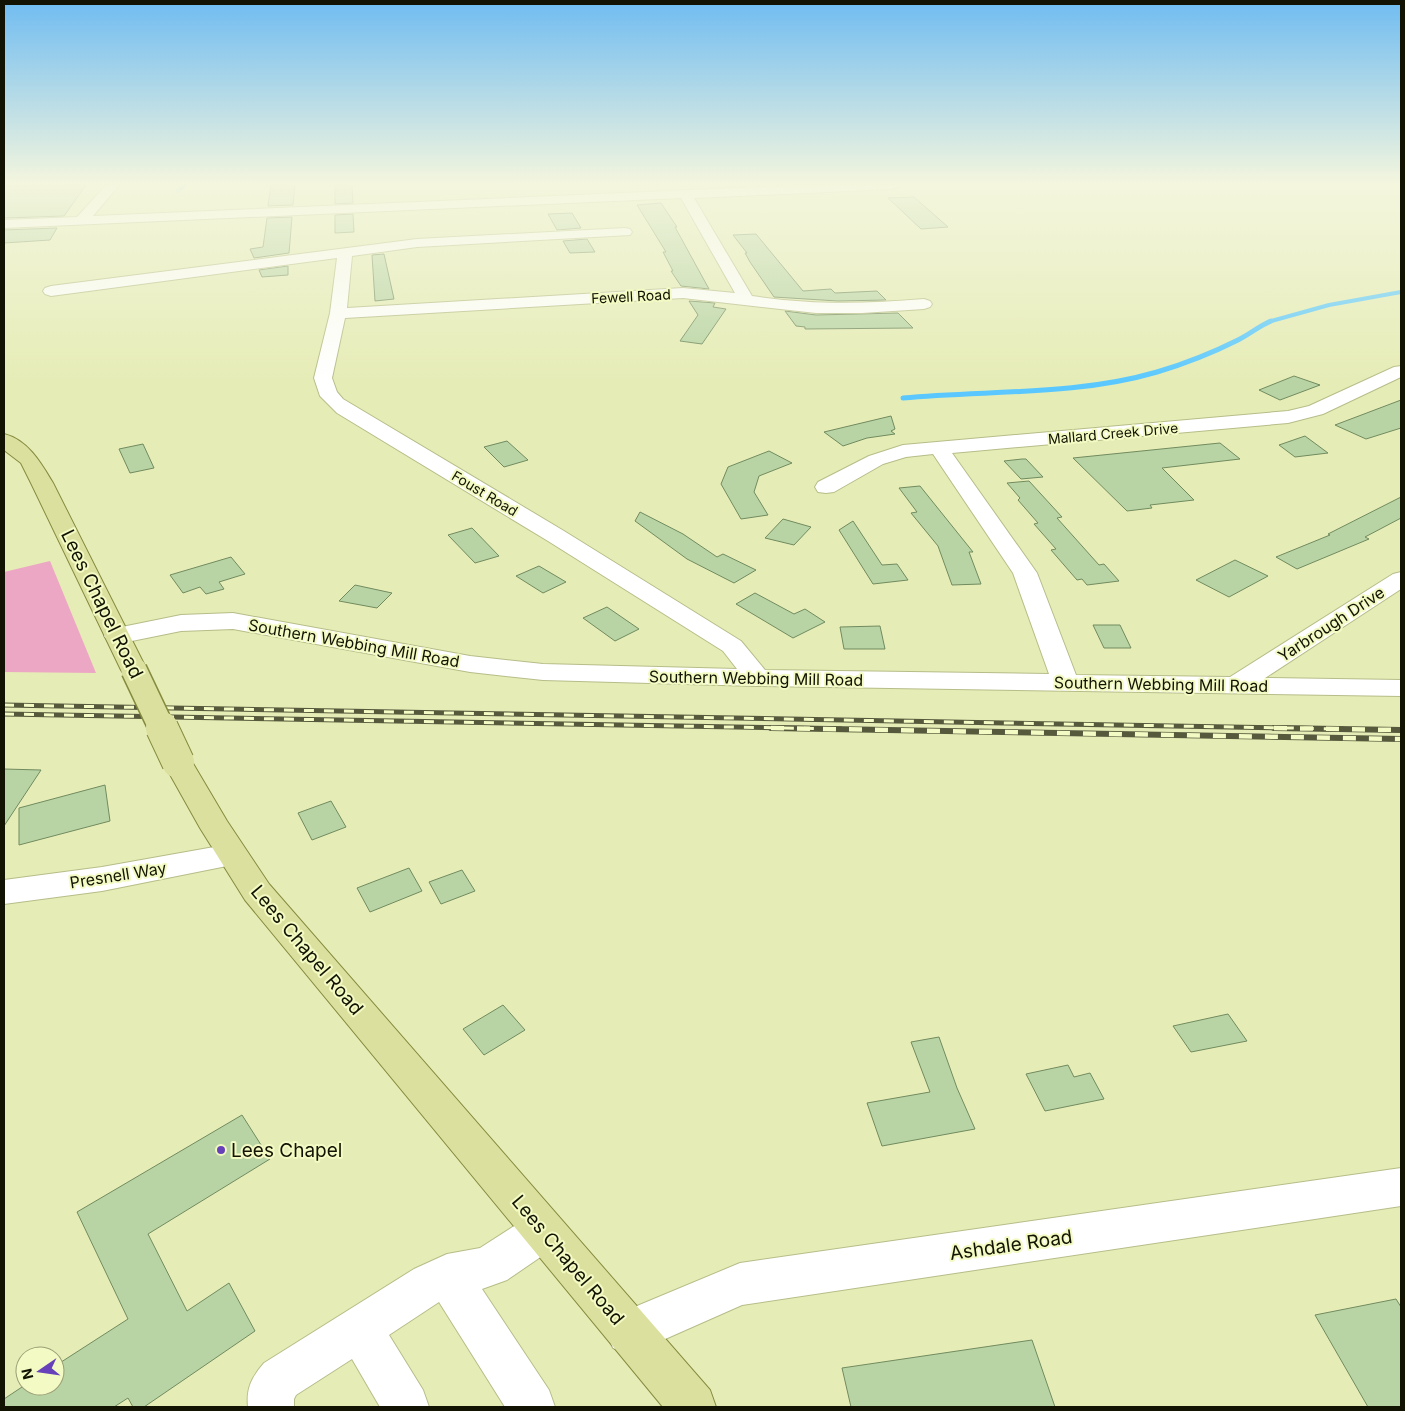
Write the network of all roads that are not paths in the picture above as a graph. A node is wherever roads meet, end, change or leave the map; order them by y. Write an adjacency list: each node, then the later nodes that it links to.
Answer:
1 (349, 251): 3 (street)
2 (718, 251): 5 (street)
3 (345, 252): 4 (street); 7 (street, Foust Road)
4 (51, 291)
5 (746, 299): 6 (street, Fewell Road); 7 (street, Fewell Road)
6 (924, 304)
7 (338, 313): 14 (street, Foust Road)
8 (1400, 371): 10 (street, Mallard Creek Drive)
9 (4, 440): 13 (main road, Lees Chapel Road)
10 (939, 449): 11 (street, Mallard Creek Drive); 15 (street)
11 (826, 487)
12 (1401, 579): 16 (street, Yarbrough Drive)
13 (117, 636): 14 (street, Southern Webbing Mill Road); 18 (main road, Lees Chapel Road, bridge)
14 (758, 678): 15 (street, Southern Webbing Mill Road)
15 (1065, 682): 16 (street, Southern Webbing Mill Road)
16 (1236, 685): 17 (street, Southern Webbing Mill Road)
17 (1401, 688)
18 (231, 855): 19 (street, Presnell Way); 21 (main road, Lees Chapel Road)
19 (4, 892)
20 (1401, 1187): 24 (street, Ashdale Road)
21 (543, 1231): 22 (street); 24 (main road, Lees Chapel Road)
22 (447, 1275): 23 (street); 27 (street)
23 (359, 1329): 25 (street); 26 (street)
24 (629, 1332): 28 (main road, Lees Chapel Road)
25 (271, 1407)
26 (406, 1407)
27 (532, 1407)
28 (693, 1407)

